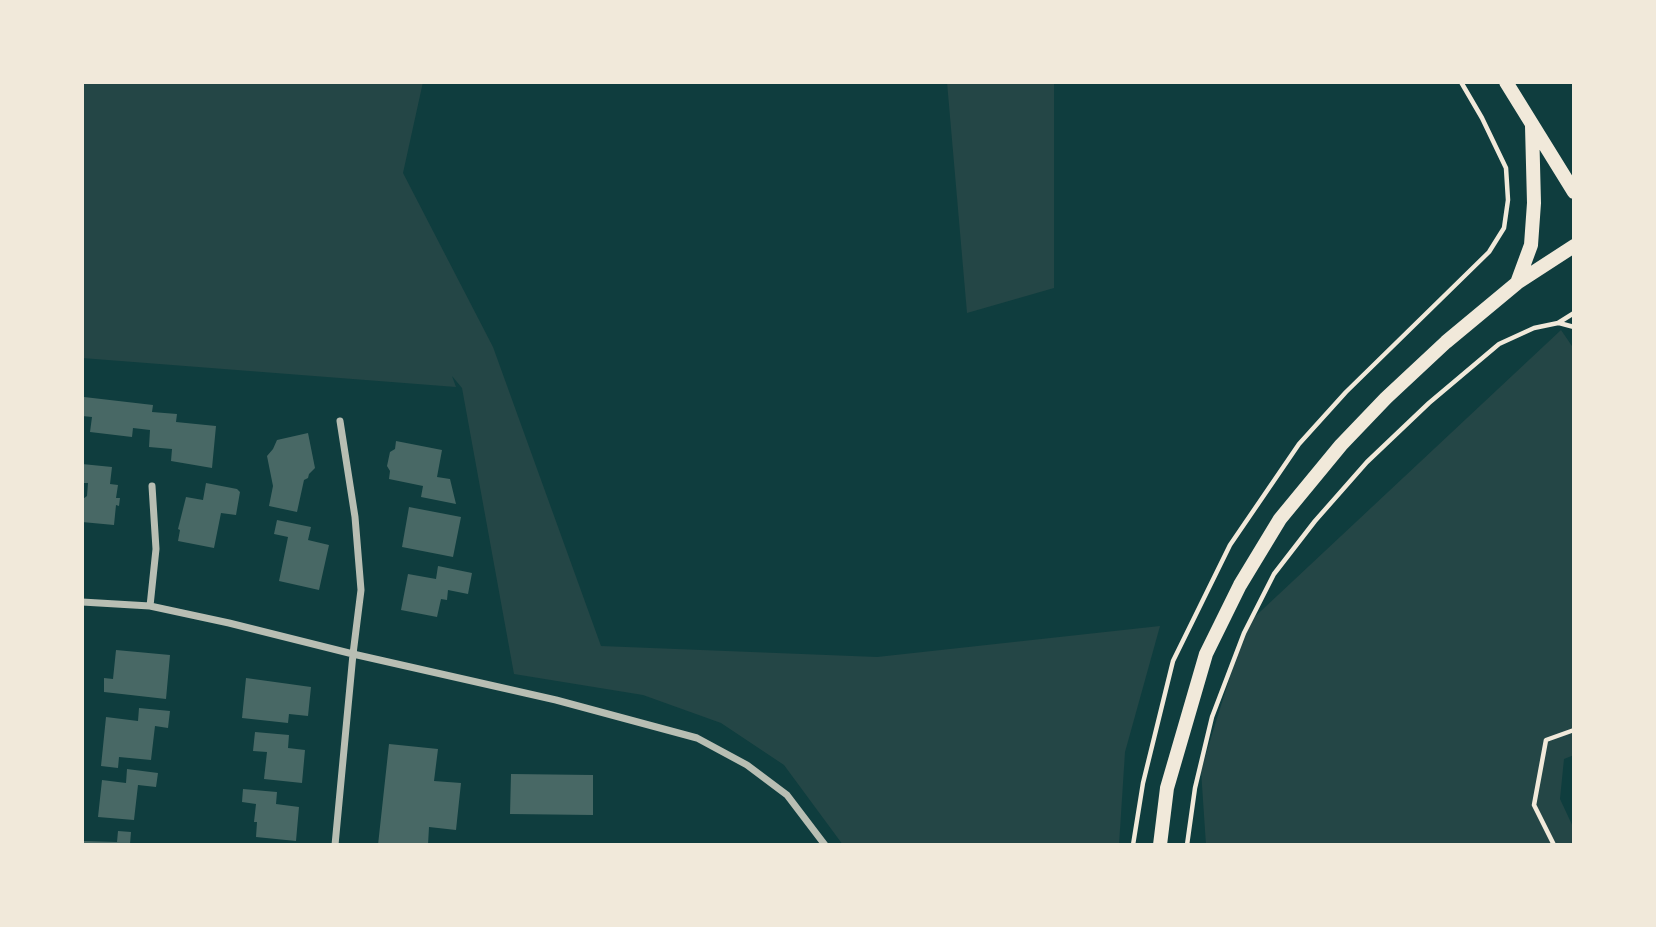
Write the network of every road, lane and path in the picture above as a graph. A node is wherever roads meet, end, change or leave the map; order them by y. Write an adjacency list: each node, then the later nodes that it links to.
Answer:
1 (1461, 82): 5 (path)
2 (1506, 82): 3 (main road)
3 (1532, 126): 4 (main road); 7 (main road)
4 (1574, 192)
5 (1504, 228)
6 (1574, 246): 7 (main road)
7 (1517, 283): 19 (main road)
8 (1574, 313): 9 (path)
9 (1559, 323): 10 (path); 20 (path)
10 (1574, 327)
11 (340, 421): 15 (street)
12 (152, 486): 14 (street)
13 (82, 602): 14 (street)
14 (150, 607): 15 (street)
15 (353, 654): 17 (street); 18 (street)
16 (1574, 730): 21 (path)
17 (335, 845)
18 (825, 845)
19 (1160, 845)
20 (1187, 845)
21 (1555, 845)

